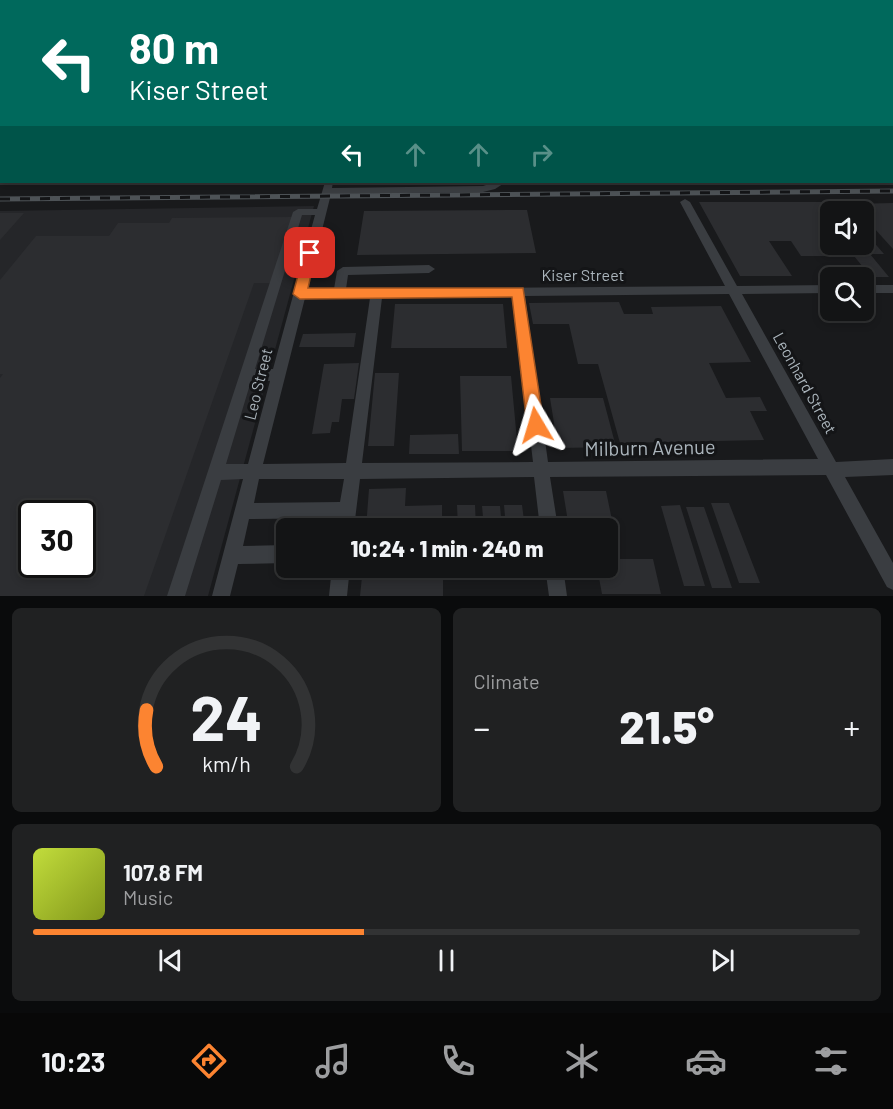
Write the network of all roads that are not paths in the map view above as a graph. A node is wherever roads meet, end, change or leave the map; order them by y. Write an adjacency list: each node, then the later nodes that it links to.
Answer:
1 (499, 183): 2 (street)
2 (328, 186): 4 (street, Leo Street)
3 (685, 202): 9 (street, Leonhard Street)
4 (321, 212): 13 (street, Leo Street); 14 (street)
5 (429, 269): 11 (street)
6 (820, 289): 9 (street, Kiser Street)
7 (874, 289): 8 (street)
8 (893, 289)
9 (733, 290): 10 (street, Kiser Street); 17 (street, Leonhard Street)
10 (518, 292): 12 (street, Kiser Street); 18 (street)
11 (339, 293): 12 (street, Kiser Street); 13 (street, Kiser Street)
12 (377, 293): 21 (street)
13 (300, 294): 15 (street, Leo Street)
14 (246, 375): 15 (street); 19 (street)
15 (279, 375): 20 (street, Leo Street)
16 (893, 467): 17 (street, Milburn Avenue)
17 (831, 469): 18 (street, Milburn Avenue); 30 (street, Leonhard Street)
18 (542, 470): 21 (street, Milburn Avenue); 25 (street)
19 (215, 472): 20 (street, Milburn Avenue); 31 (street)
20 (254, 472): 21 (street, Milburn Avenue); 23 (street, Leo Street)
21 (353, 472): 22 (street)
22 (347, 510): 23 (street); 24 (street)
23 (244, 511): 27 (street, Leo Street)
24 (346, 518)
25 (548, 518)
26 (276, 554): 27 (street)
27 (232, 555): 32 (street, Leo Street)
28 (340, 578): 33 (street)
29 (556, 578): 34 (street)
30 (893, 581)
31 (176, 596)
32 (221, 596)
33 (338, 596)
34 (558, 596)

